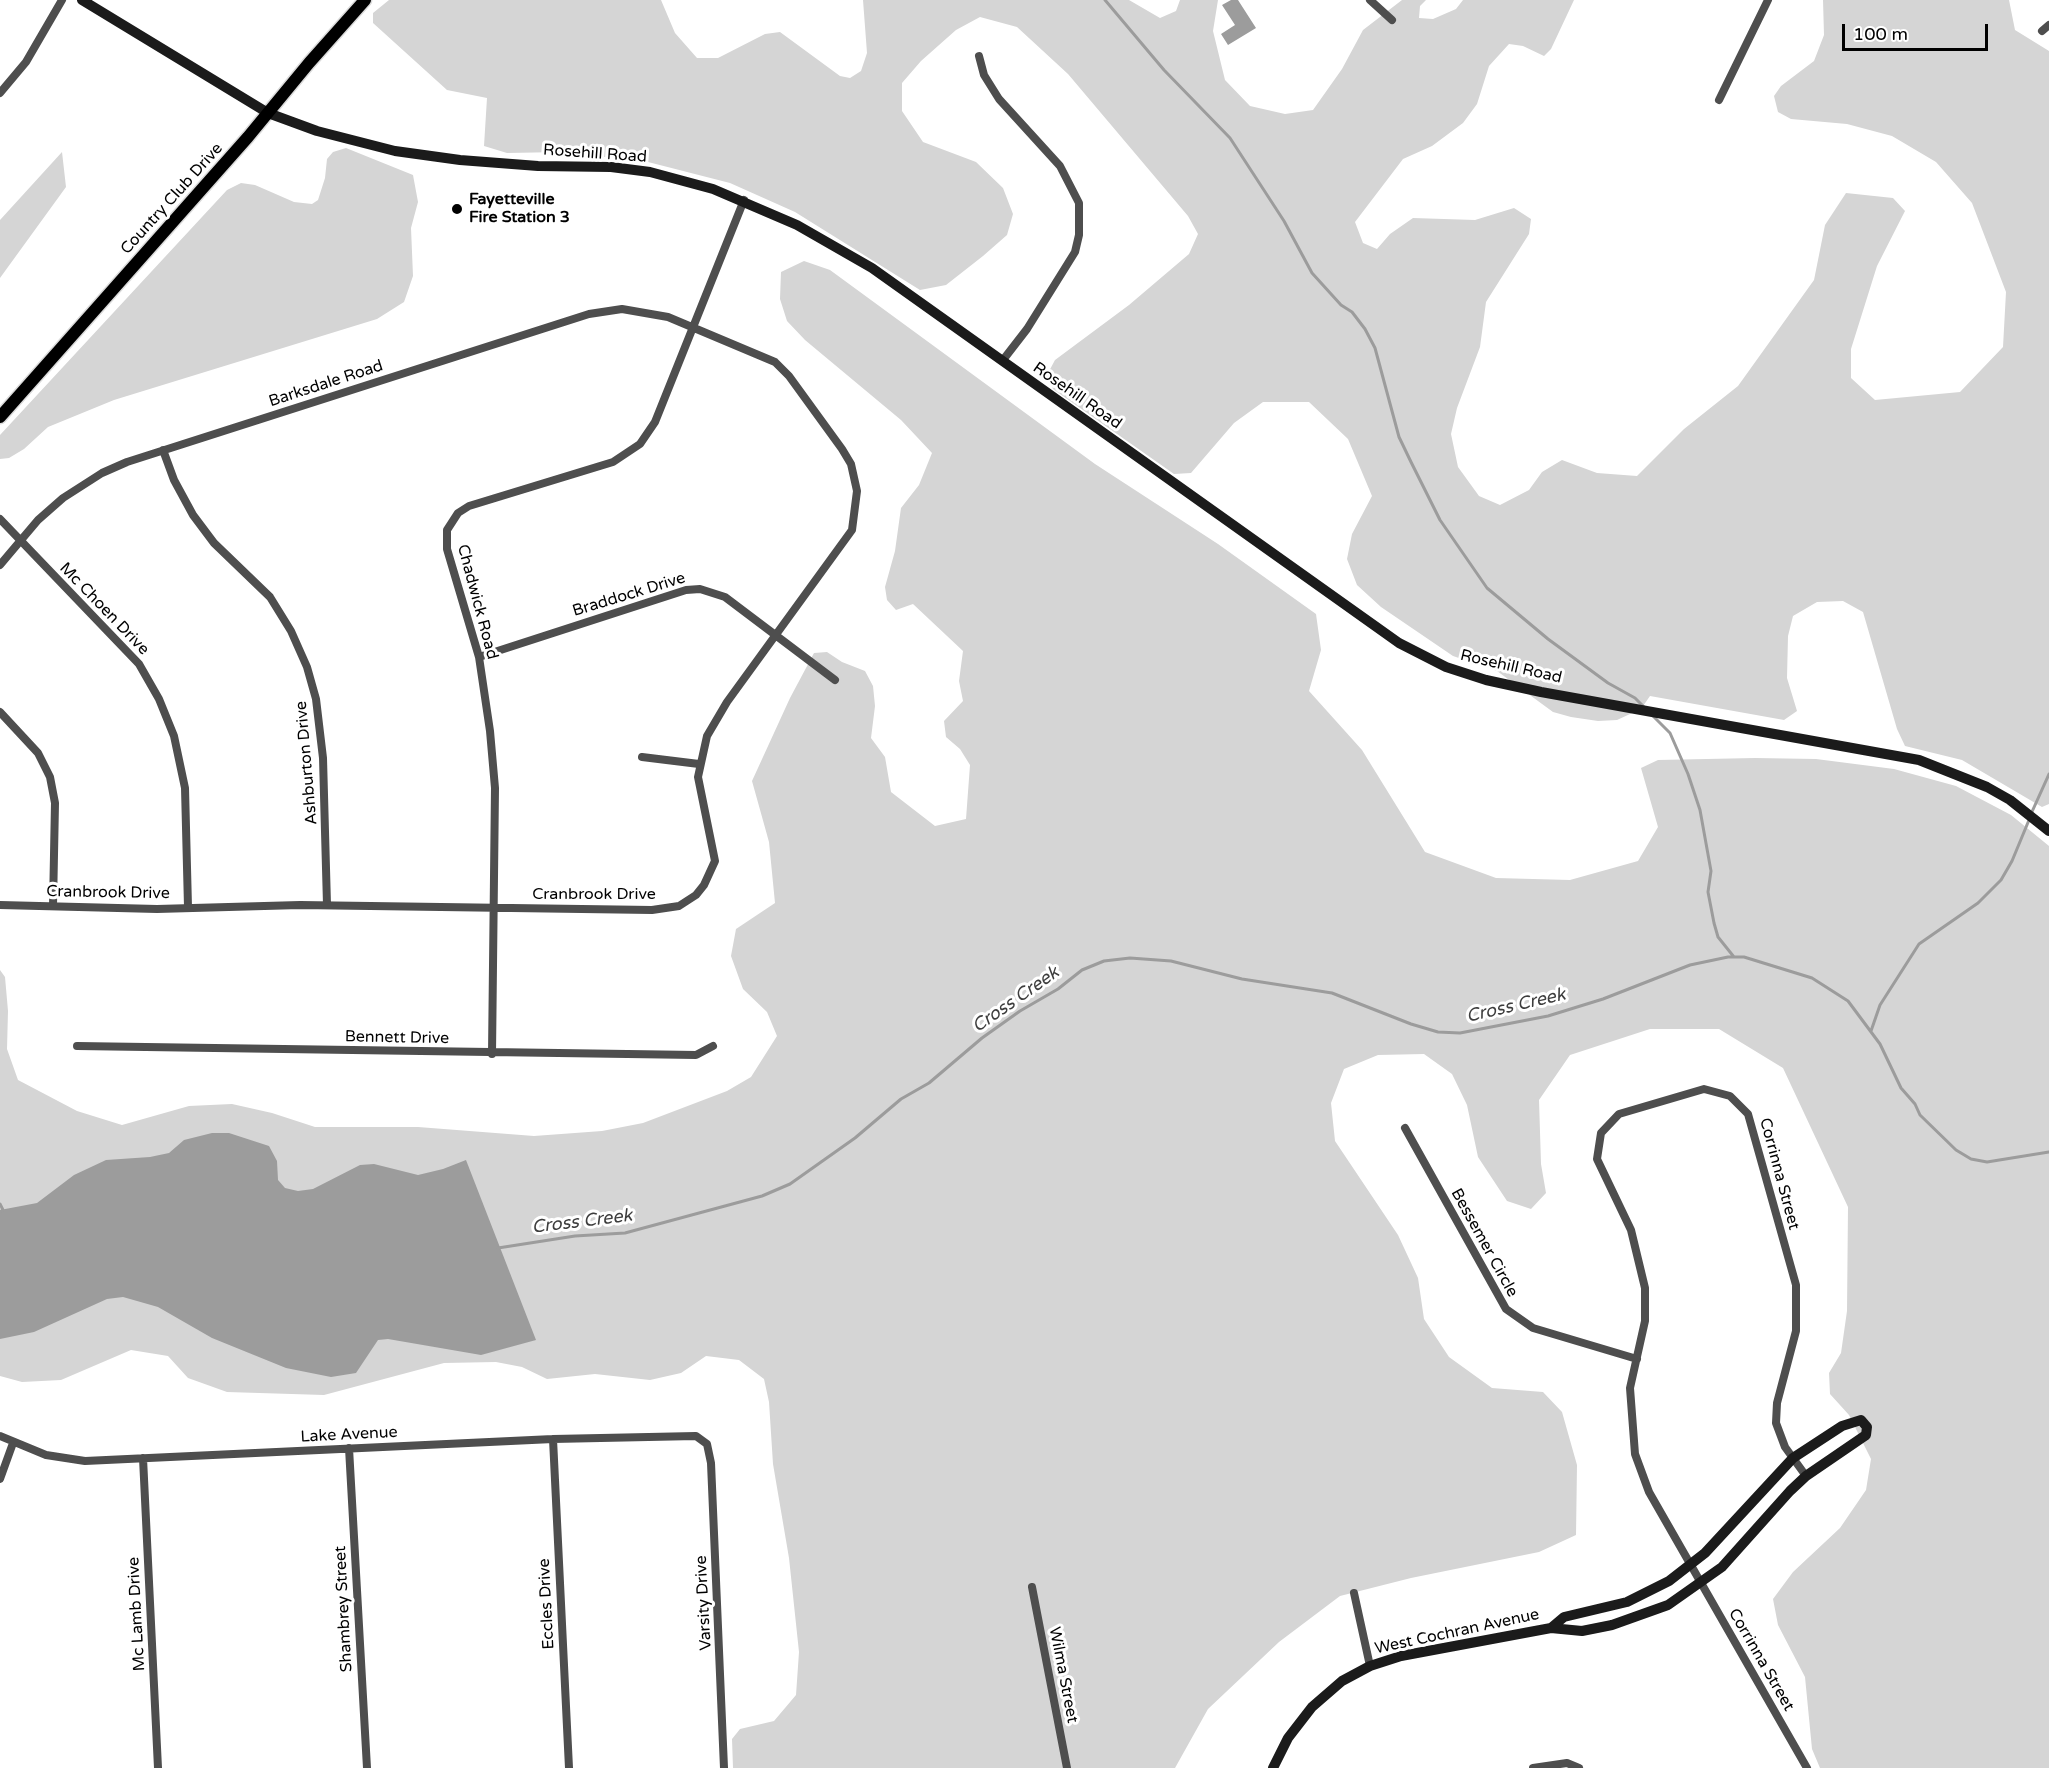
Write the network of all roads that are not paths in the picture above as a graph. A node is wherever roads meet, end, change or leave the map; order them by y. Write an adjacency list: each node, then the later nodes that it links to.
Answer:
1 (62, 0): 10 (street)
2 (82, 0): 12 (main road, Rosehill Road)
3 (365, 0): 12 (main road, Country Club Drive)
4 (1370, 0): 6 (street)
5 (1768, 0): 11 (street)
6 (1392, 20)
7 (2049, 25): 8 (street)
8 (2042, 31)
9 (979, 57): 15 (street)
10 (0, 93)
11 (1719, 100)
12 (268, 113): 13 (main road, Rosehill Road); 16 (main road, Country Club Drive)
13 (744, 200): 14 (street, Chadwick Road); 15 (main road, Rosehill Road)
14 (693, 327): 17 (street, Barksdale Road); 21 (street, Cranbrook Drive); 22 (street, Chadwick Road)
15 (1003, 360): 27 (main road, Rosehill Road)
16 (0, 417)
17 (163, 450): 19 (street, Barksdale Road); 29 (street, Ashburton Drive)
18 (0, 519): 19 (street, Mc Choen Drive)
19 (20, 540): 20 (street, Barksdale Road); 31 (street, Mc Choen Drive)
20 (0, 565)
21 (776, 636): 22 (street, Braddock Drive); 23 (street, Braddock Drive); 26 (street, Cranbrook Drive)
22 (479, 657): 32 (street, Chadwick Road)
23 (835, 680)
24 (0, 712): 30 (street)
25 (642, 757): 26 (street)
26 (699, 764): 32 (street, Cranbrook Drive)
27 (2049, 831)
28 (0, 905): 30 (street, Cranbrook Drive)
29 (327, 905): 31 (street, Cranbrook Drive); 32 (street, Cranbrook Drive)
30 (54, 906): 31 (street, Cranbrook Drive)
31 (188, 907)
32 (494, 908): 35 (street, Chadwick Road)
33 (77, 1046): 35 (street, Bennett Drive)
34 (713, 1046): 35 (street, Bennett Drive)
35 (492, 1054)
36 (1405, 1128): 37 (street, Bessemer Circle)
37 (1637, 1359): 44 (street, Corrinna Street); 47 (street, Corrinna Street)
38 (0, 1436): 41 (street, Lake Avenue)
39 (553, 1439): 40 (street, Lake Avenue); 42 (street, Lake Avenue); 55 (street, Eccles Drive)
40 (702, 1439): 56 (street, Varsity Drive)
41 (14, 1443): 43 (street, Lake Avenue); 46 (street)
42 (349, 1449): 43 (street, Lake Avenue); 54 (street, Shambrey Street)
43 (143, 1458): 53 (street, Mc Lamb Drive)
44 (1793, 1458): 45 (street, Corrinna Street); 45 (main road, West Cochran Avenue); 47 (main road, West Cochran Avenue)
45 (1806, 1476): 48 (main road, West Cochran Avenue)
46 (0, 1479)
47 (1691, 1565): 48 (street, Corrinna Street); 51 (main road, West Cochran Avenue)
48 (1701, 1583): 51 (main road, West Cochran Avenue); 61 (street, Corrinna Street)
49 (1032, 1587): 57 (street, Wilma Street)
50 (1354, 1593): 52 (street)
51 (1551, 1628): 52 (main road, West Cochran Avenue)
52 (1370, 1666): 58 (main road, West Cochran Avenue)
53 (158, 1768)
54 (367, 1768)
55 (569, 1768)
56 (724, 1768)
57 (1066, 1768)
58 (1273, 1768)
59 (1533, 1768): 60 (street)
60 (1579, 1768)
61 (1807, 1768)

